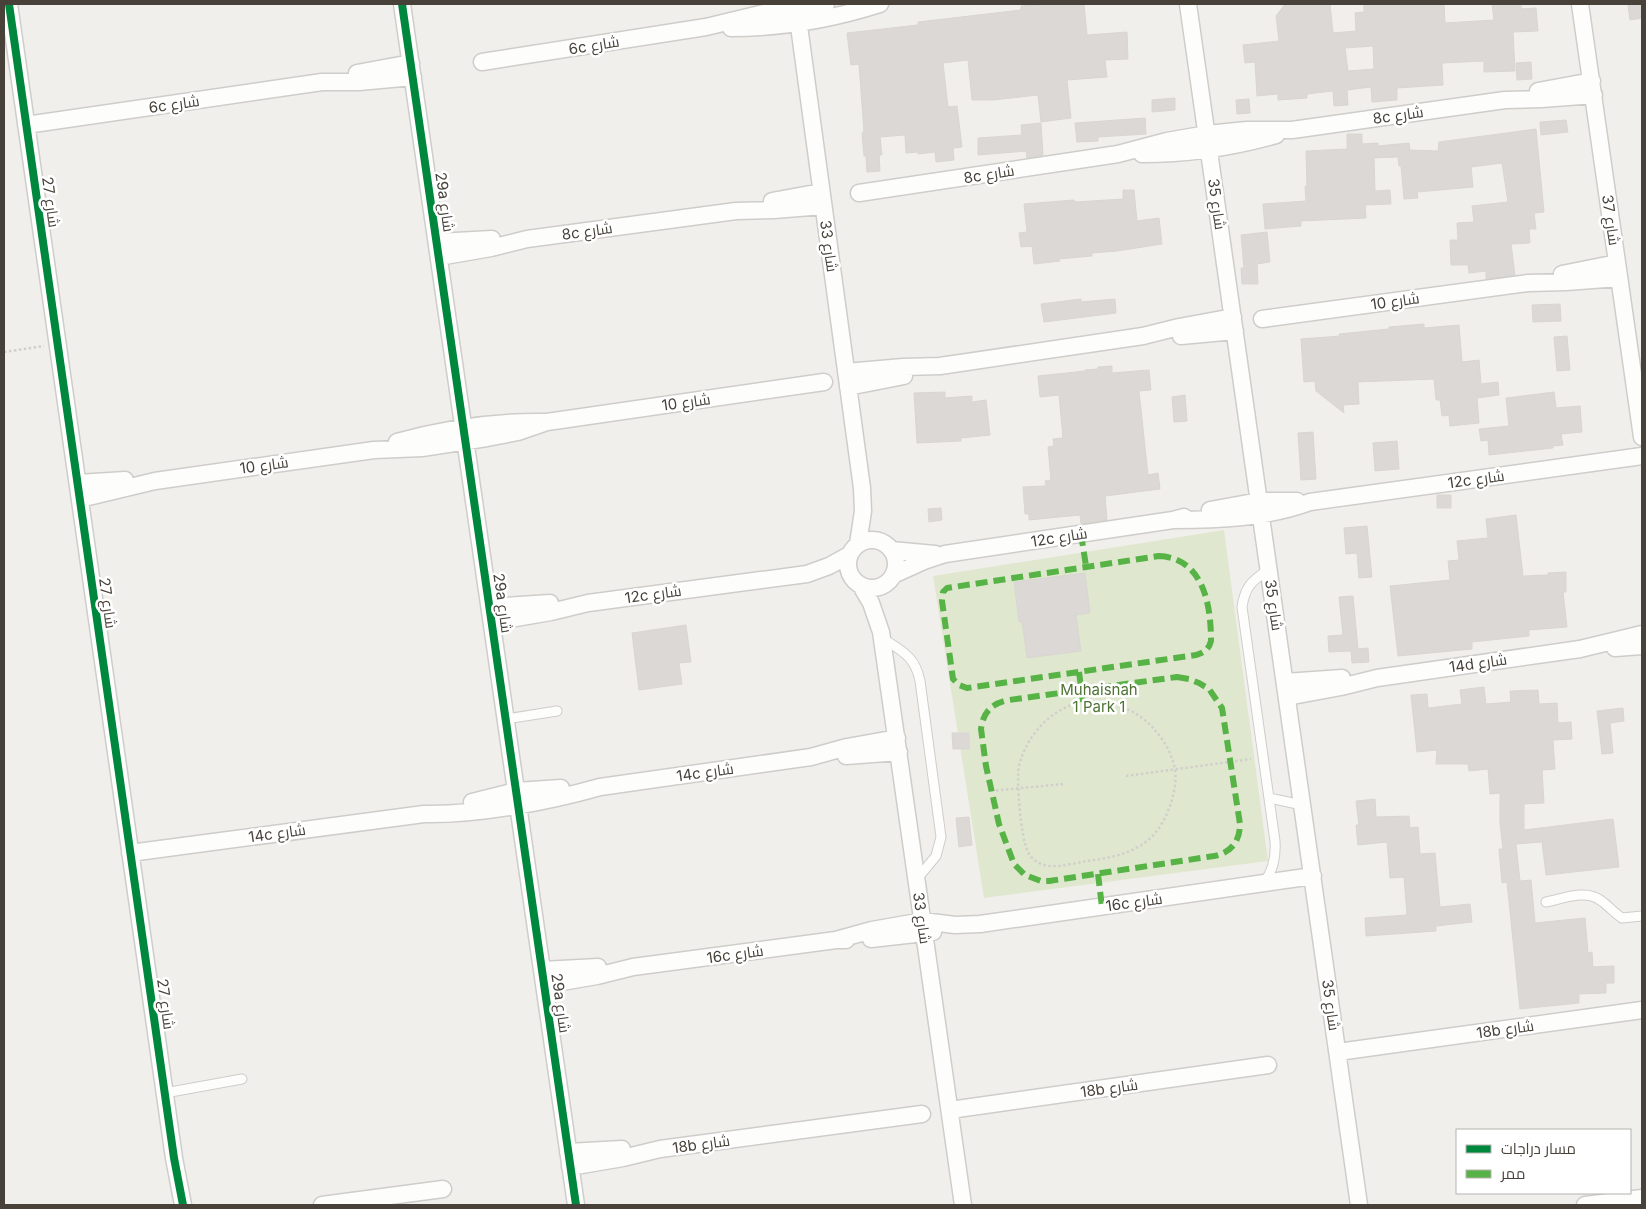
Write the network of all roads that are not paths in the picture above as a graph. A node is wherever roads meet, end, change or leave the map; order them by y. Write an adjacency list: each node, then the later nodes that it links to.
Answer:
1 (8, 4): 11 (street, شارع 27)
2 (402, 4): 9 (street, 29a شارع)
3 (826, 4): 7 (street, 6c شارع)
4 (880, 4): 7 (street, 6c شارع)
5 (1188, 4): 12 (street, شارع 35)
6 (1580, 4): 10 (street, شارع 37)
7 (796, 11): 8 (street, 6c شارع); 14 (street, شارع 33)
8 (482, 62)
9 (412, 70): 11 (street, 6c شارع); 15 (street, 29a شارع)
10 (1593, 88): 12 (street, 8c شارع); 16 (street, شارع 37)
11 (26, 125): 25 (street, شارع 27)
12 (1208, 141): 13 (street, 8c شارع); 18 (street, شارع 35)
13 (859, 193)
14 (822, 199): 15 (street, 8c شارع); 19 (street, شارع 33)
15 (438, 249): 21 (street, 29a شارع)
16 (1618, 270): 17 (street, شارع 10); 22 (street, شارع 37)
17 (1262, 319)
18 (1234, 324): 19 (street); 26 (street, شارع 35)
19 (847, 379): 24 (street, شارع 33)
20 (824, 382): 21 (street, شارع 10)
21 (465, 434): 25 (street, شارع 10); 34 (street, 29a شارع)
22 (1642, 437)
23 (1642, 456): 26 (street, 12c شارع)
24 (862, 488): 27 (street, شارع 33); 28 (street, شارع 33)
25 (79, 491): 46 (street, شارع 27)
26 (1260, 508): 29 (street, 12c شارع); 30 (street, شارع 35)
27 (886, 545): 28 (street); 29 (street, 12c شارع); 32 (street)
28 (854, 549): 31 (street, 12c شارع); 33 (street)
29 (945, 554): 32 (street, 12c شارع)
30 (1269, 568): 39 (street, شارع 35); 44 (lane)
31 (807, 574): 33 (street, 12c شارع); 34 (street, 12c شارع)
32 (891, 578): 33 (street); 36 (street, شارع 33)
33 (858, 584): 36 (street, شارع 33)
34 (491, 615): 41 (street, 29a شارع)
35 (1642, 634): 38 (street, 14d شارع)
36 (882, 635): 42 (street, شارع 33); 48 (lane)
37 (1642, 646): 38 (street, 14d شارع)
38 (1580, 649): 39 (street, 14d شارع)
39 (1286, 690): 45 (street, شارع 35)
40 (557, 711): 41 (lane)
41 (506, 719): 43 (street, 29a شارع)
42 (898, 745): 43 (street, 14c شارع); 48 (street, شارع 33)
43 (517, 798): 46 (street, 14c شارع); 53 (street, 29a شارع)
44 (1269, 798): 45 (lane); 49 (lane)
45 (1302, 805): 47 (street, شارع 35)
46 (130, 853): 58 (street, شارع 27)
47 (1313, 876): 49 (street, 16c شارع); 55 (street, شارع 35)
48 (917, 879): 52 (street, شارع 33)
49 (1262, 884): 52 (street, 16c شارع)
50 (1546, 902): 51 (lane)
51 (1642, 916)
52 (924, 927): 53 (street, 16c شارع); 59 (street, شارع 33)
53 (543, 978): 61 (street, 29a شارع)
54 (1642, 1010): 55 (street, 18b شارع)
55 (1338, 1052): 68 (street, شارع 35)
56 (1268, 1065): 59 (street, 18b شارع)
57 (242, 1079): 58 (lane)
58 (165, 1093): 64 (street, شارع 27)
59 (950, 1110): 67 (street, شارع 33)
60 (922, 1114): 61 (street, 18b شارع)
61 (569, 1160): 66 (street, 29a شارع)
62 (443, 1189): 65 (street)
63 (1642, 1198): 69 (street)
64 (182, 1205)
65 (322, 1205)
66 (576, 1205)
67 (964, 1205)
68 (1359, 1205)
69 (1585, 1205)

